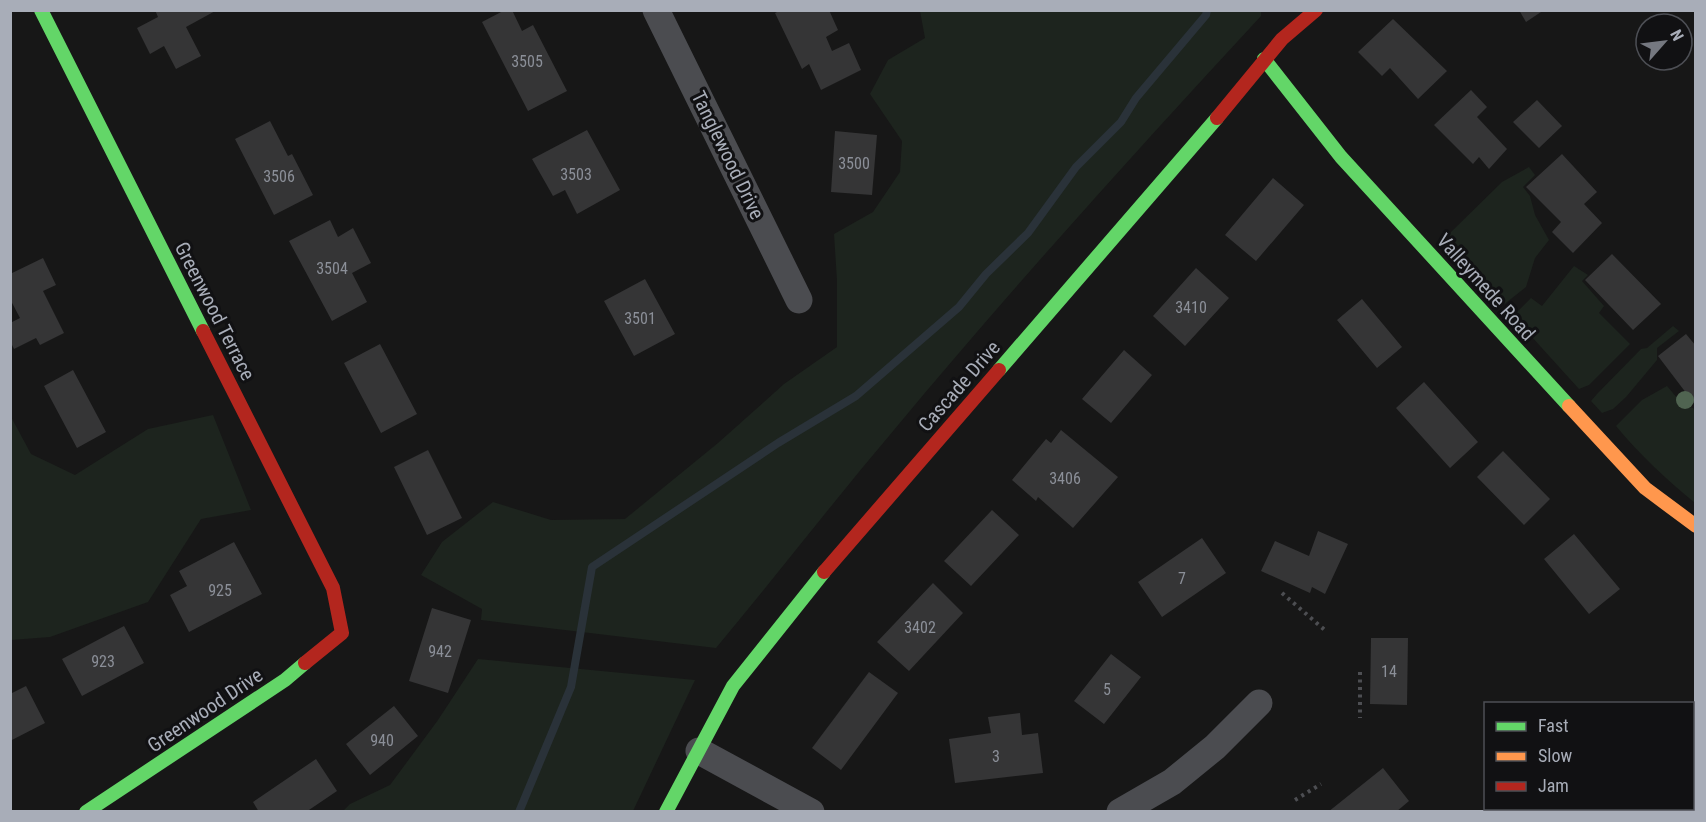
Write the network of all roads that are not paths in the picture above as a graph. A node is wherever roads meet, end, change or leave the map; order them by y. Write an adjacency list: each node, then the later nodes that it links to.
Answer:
1 (40, 10): 7 (street, Greenwood Terrace)
2 (656, 10): 5 (street, Tanglewood Drive)
3 (1316, 10): 4 (street, Cascade Drive)
4 (1264, 59): 6 (street, Valleymede Road); 9 (street, Cascade Drive)
5 (799, 300)
6 (1695, 526)
7 (342, 633): 10 (street, Greenwood Drive)
8 (1259, 703): 13 (street)
9 (699, 752): 11 (street, Cascade Drive); 12 (street)
10 (86, 812)
11 (666, 812)
12 (811, 812)
13 (1120, 812)

